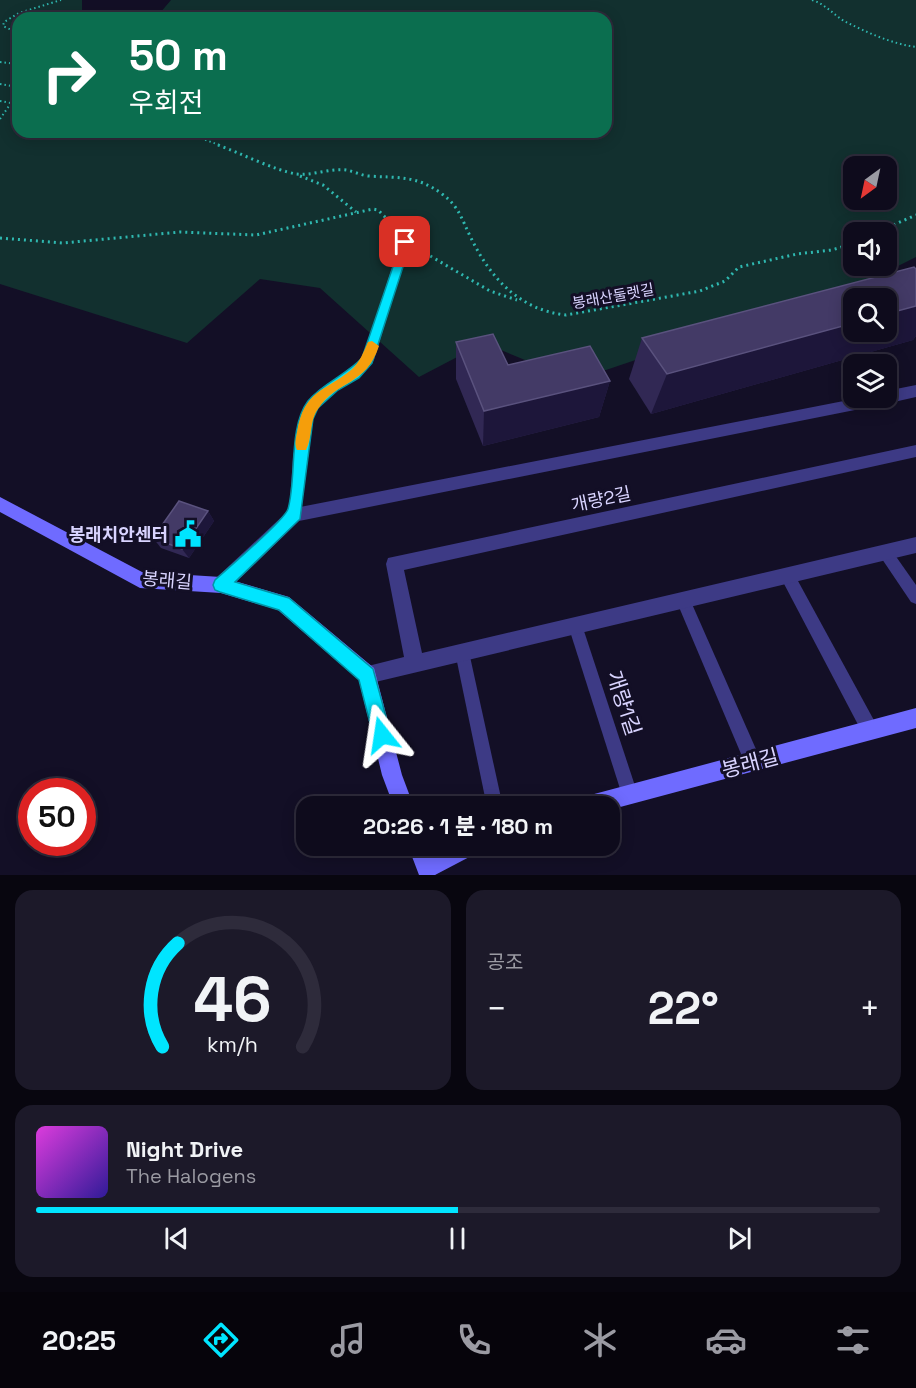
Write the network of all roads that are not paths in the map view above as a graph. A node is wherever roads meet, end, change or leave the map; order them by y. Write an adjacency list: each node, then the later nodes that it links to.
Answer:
1 (405, 242): 7 (lane)
2 (916, 392): 3 (street)
3 (897, 395)
4 (843, 406): 7 (street)
5 (916, 451): 16 (street, 개량2길)
6 (0, 504): 11 (main road, 봉래길)
7 (295, 515): 11 (street)
8 (916, 545): 9 (street)
9 (885, 552): 10 (street); 12 (lane)
10 (787, 575): 13 (street); 19 (lane)
11 (220, 585): 17 (main road, 봉래길)
12 (916, 597)
13 (683, 600): 14 (street); 20 (lane)
14 (575, 625): 15 (street); 21 (lane, 개량1길)
15 (462, 652): 16 (street); 23 (lane)
16 (415, 663): 17 (street)
17 (367, 675): 22 (main road)
18 (916, 718): 19 (main road, 봉래길)
19 (870, 730): 20 (main road, 봉래길)
20 (753, 762): 21 (main road, 봉래길)
21 (630, 795): 24 (main road, 봉래길)
22 (400, 796)
23 (493, 796)
24 (620, 798)
25 (423, 856): 26 (main road)
26 (448, 856)

